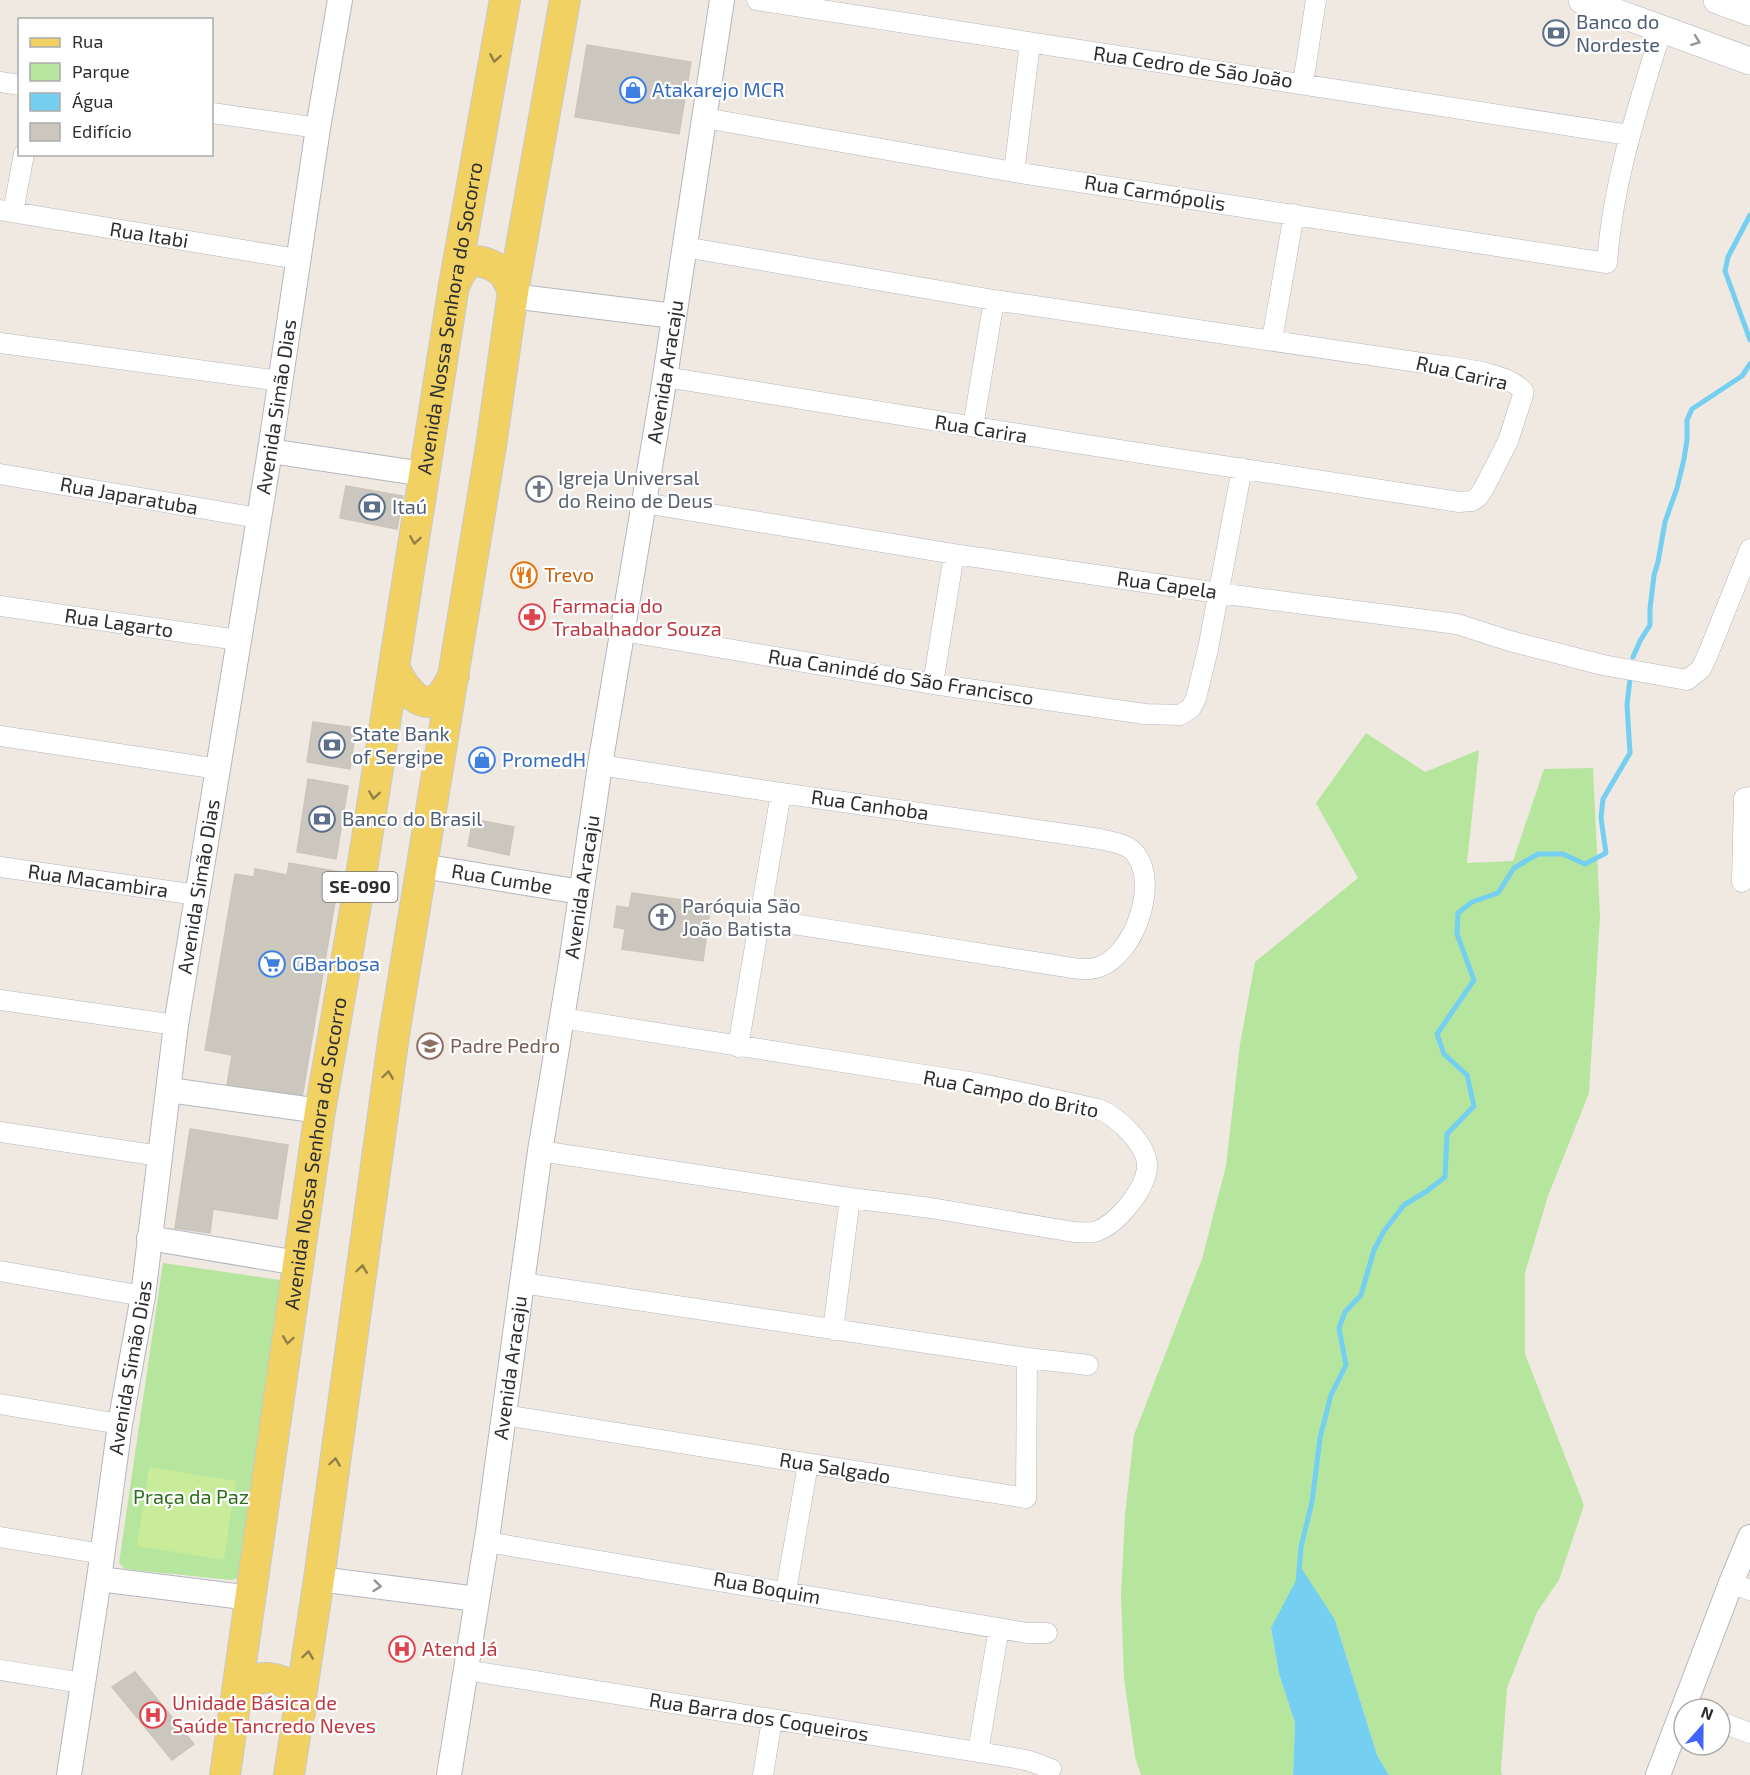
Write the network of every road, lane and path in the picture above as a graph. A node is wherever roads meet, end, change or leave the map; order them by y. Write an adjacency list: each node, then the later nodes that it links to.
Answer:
1 (340, 0): 18 (street, Avenida Simão Dias)
2 (505, 0): 26 (main road, Avenida Nossa Senhora do Socorro / SE-090, one-way to 26)
3 (565, 0): 27 (main road, SE-090)
4 (722, 0): 17 (street, Avenida Aracaju)
5 (757, 0): 11 (street, Rua Cedro de São João)
6 (1316, 0): 14 (street)
7 (1582, 0): 10 (main road)
8 (1717, 0): 9 (main road)
9 (1750, 12)
10 (1662, 28): 12 (main road, one-way to 12); 19 (street)
11 (1030, 43): 14 (street, Rua Cedro de São João); 21 (street)
12 (1750, 61)
13 (0, 82): 15 (street)
14 (1303, 83): 19 (street, Rua Cedro de São João)
15 (18, 85)
16 (213, 113): 18 (street)
17 (704, 118): 21 (street, Rua Carmópolis); 24 (street, Avenida Aracaju)
18 (318, 128): 25 (street, Avenida Simão Dias)
19 (1629, 135): 23 (street, Rua Carmópolis)
20 (23, 156): 22 (street)
21 (1014, 172): 23 (street, Rua Carmópolis)
22 (7, 211): 25 (street, Rua Itabi)
23 (1294, 214): 30 (street)
24 (684, 247): 28 (street, Rua Carira); 29 (street, Avenida Aracaju)
25 (298, 259): 33 (street, Avenida Simão Dias)
26 (454, 285): 27 (main road); 38 (main road, Avenida Nossa Senhora do Socorro / SE-090)
27 (512, 294): 29 (street); 48 (main road, SE-090)
28 (994, 300): 30 (street, Rua Carira); 34 (street)
29 (674, 316): 32 (street, Avenida Aracaju)
30 (1272, 340): 36 (street, Rua Carira)
31 (0, 343): 33 (street)
32 (665, 377): 34 (street, Rua Carira); 39 (street, Avenida Aracaju)
33 (280, 381): 35 (street, Avenida Simão Dias)
34 (973, 427): 36 (street, Rua Carira)
35 (270, 452): 38 (street); 40 (street, Avenida Simão Dias)
36 (1242, 468): 43 (street)
37 (0, 474): 40 (street, Rua Japaratuba)
38 (424, 474): 47 (main road, Avenida Nossa Senhora do Socorro / SE-090, one-way to 47)
39 (644, 503): 42 (street, Rua Capela); 45 (street, Avenida Aracaju)
40 (258, 518): 46 (street, Avenida Simão Dias)
41 (1750, 549): 43 (street, Rua Capela)
42 (954, 554): 43 (street, Rua Capela); 49 (street)
43 (1218, 592): 49 (street, Rua Canindé do São Francisco)
44 (0, 606): 46 (street, Rua Lagarto)
45 (623, 631): 49 (street, Rua Canindé do São Francisco); 51 (street, Avenida Aracaju)
46 (238, 640): 52 (street, Avenida Simão Dias)
47 (394, 669): 48 (main road); 66 (main road, Avenida Nossa Senhora do Socorro / SE-090, one-way to 66)
48 (454, 675): 55 (main road, SE-090)
49 (933, 684)
50 (0, 736): 52 (street)
51 (600, 765): 53 (street, Rua Canhoba); 58 (street, Avenida Aracaju)
52 (218, 769): 59 (street, Avenida Simão Dias)
53 (781, 793): 60 (street); 60 (street, Rua Canhoba)
54 (1750, 797): 57 (street)
55 (422, 866): 58 (street, Rua Cumbe); 88 (main road, SE-090, one-way to 55)
56 (0, 867): 59 (street, Rua Macambira)
57 (1742, 882)
58 (581, 892): 62 (street, Avenida Aracaju)
59 (197, 895): 63 (street, Avenida Simão Dias)
60 (761, 919): 64 (street)
61 (0, 999): 63 (street)
62 (562, 1018): 64 (street, Rua Campo do Brito); 68 (street, Avenida Aracaju)
63 (176, 1025): 65 (street, Avenida Simão Dias)
64 (738, 1047): 70 (street, Rua Campo do Brito)
65 (169, 1090): 66 (street); 69 (street, Avenida Simão Dias)
66 (320, 1111): 72 (main road, Avenida Nossa Senhora do Socorro / SE-090)
67 (0, 1132): 69 (street)
68 (540, 1150): 70 (street, Rua Campo do Brito); 74 (street, Avenida Aracaju)
69 (160, 1156): 71 (street, Avenida Simão Dias)
70 (850, 1198): 76 (street)
71 (149, 1238): 72 (street); 75 (street, Avenida Simão Dias)
72 (298, 1263): 91 (main road, Avenida Nossa Senhora do Socorro / SE-090, one-way to 91)
73 (0, 1271): 75 (street)
74 (522, 1283): 76 (street); 80 (street, Avenida Aracaju)
75 (143, 1296): 81 (street, Avenida Simão Dias)
76 (833, 1330): 77 (street)
77 (1027, 1358): 78 (street); 82 (street, Rua Salgado)
78 (1088, 1365)
79 (0, 1404): 81 (street)
80 (504, 1414): 82 (street, Rua Salgado); 85 (street, Avenida Aracaju)
81 (120, 1424): 86 (street, Avenida Simão Dias)
82 (808, 1464): 90 (street)
83 (1750, 1537): 89 (street)
84 (0, 1538): 86 (street)
85 (487, 1542): 90 (street, Rua Boquim); 92 (street, Avenida Aracaju)
86 (103, 1554): 87 (street, Avenida Simão Dias)
87 (99, 1579): 91 (street); 97 (street, Avenida Simão Dias)
88 (319, 1580): 92 (street, one-way to 92); 100 (main road, SE-090, one-way to 88)
89 (1740, 1586): 98 (street)
90 (786, 1591): 93 (street, Rua Boquim)
91 (251, 1598): 99 (main road, Avenida Nossa Senhora do Socorro / SE-090)
92 (477, 1599): 96 (street, Avenida Aracaju)
93 (999, 1628): 94 (street, Rua Boquim); 105 (street)
94 (1047, 1633)
95 (0, 1670): 97 (street)
96 (466, 1670): 101 (street, Rua Barra dos Coqueiros); 110 (street, Avenida Aracaju)
97 (83, 1683): 107 (street, Avenida Simão Dias)
98 (1689, 1697)
99 (235, 1704): 100 (main road); 108 (main road, Avenida Nossa Senhora do Socorro / SE-090)
100 (300, 1713): 109 (main road, SE-090)
101 (772, 1720): 105 (street, Rua Barra dos Coqueiros); 111 (street)
102 (1732, 1726): 103 (street)
103 (1750, 1733)
104 (1672, 1739): 112 (street)
105 (978, 1752): 106 (street, Rua Barra dos Coqueiros)
106 (1051, 1769)
107 (69, 1775)
108 (225, 1775)
109 (289, 1775)
110 (449, 1775)
111 (763, 1775)
112 (1658, 1775)

